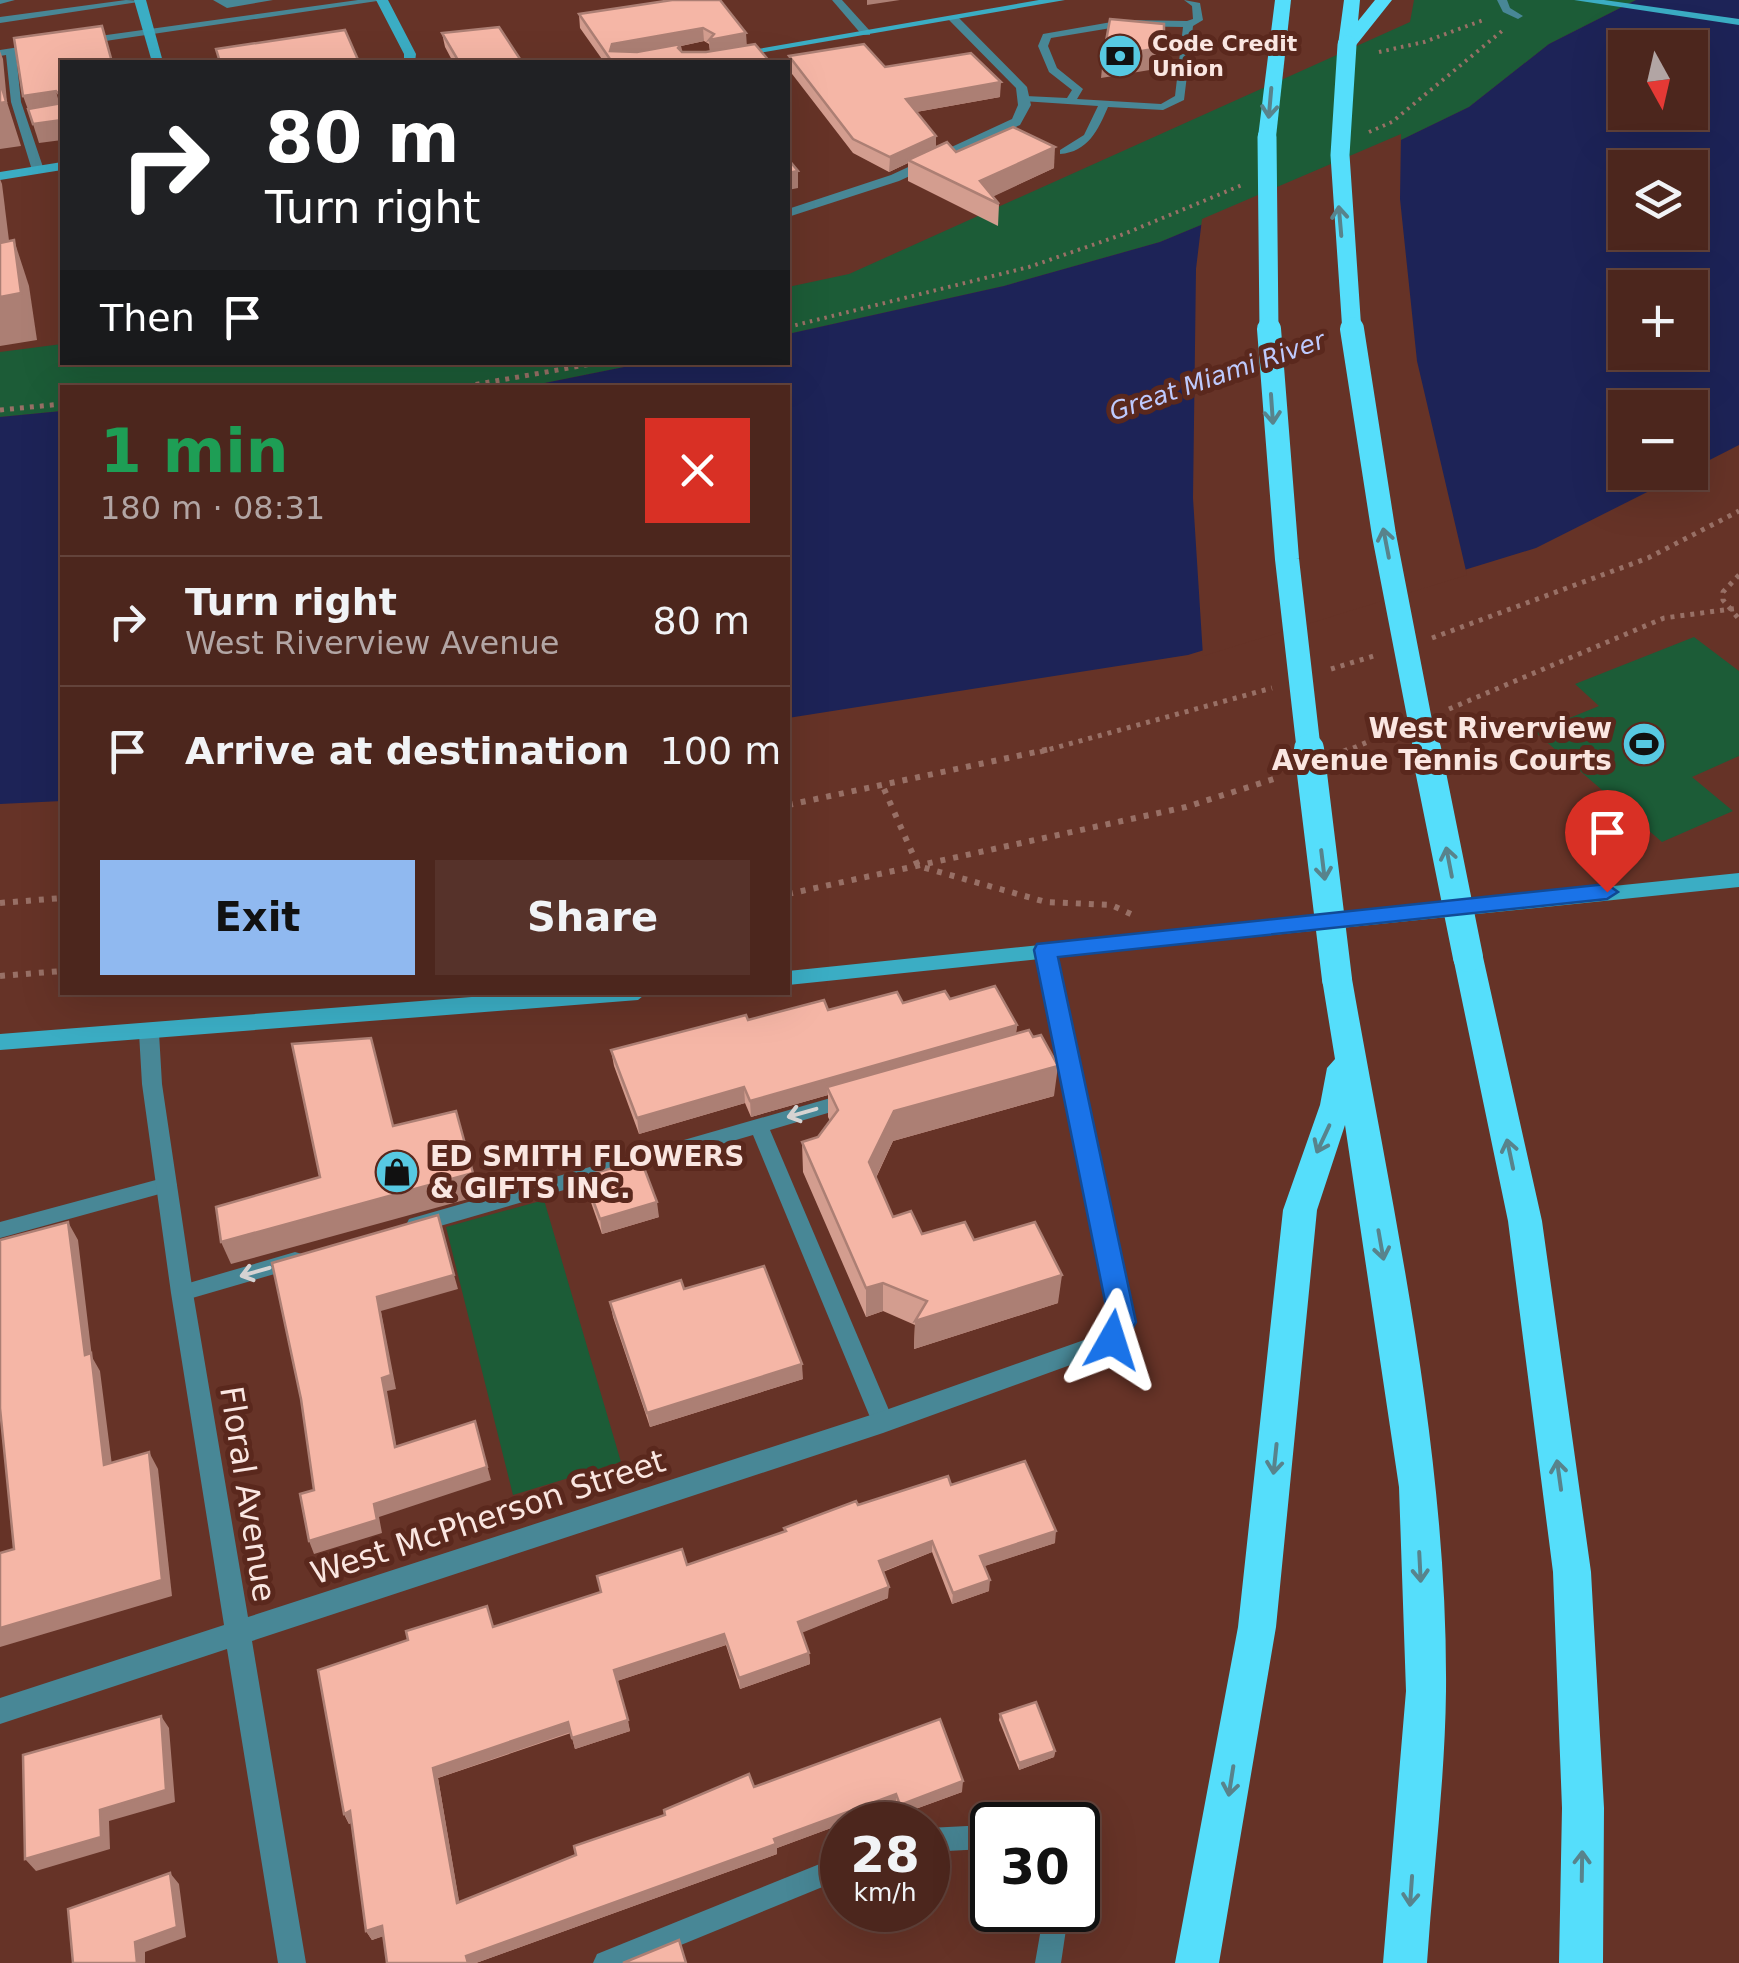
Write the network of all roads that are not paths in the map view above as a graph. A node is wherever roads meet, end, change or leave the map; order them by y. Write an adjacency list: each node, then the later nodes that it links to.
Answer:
1 (10, 0): 13 (lane)
2 (140, 0): 18 (lane); 23 (main road)
3 (218, 0): 4 (lane)
4 (268, 0)
5 (380, 0): 23 (lane); 37 (main road)
6 (838, 0): 21 (lane)
7 (1060, 0): 14 (main road)
8 (1189, 0): 20 (lane)
9 (1283, 0): 54 (highway, one-way to 54, bridge)
10 (1352, 0): 32 (highway)
11 (1384, 0): 32 (highway)
12 (1580, 0): 19 (main road)
13 (0, 1)
14 (1036, 2): 17 (main road)
15 (1504, 5): 16 (lane)
16 (1518, 16)
17 (953, 18): 21 (main road); 40 (street)
18 (0, 20)
19 (1739, 22)
20 (1188, 24): 24 (lane); 29 (lane)
21 (861, 28): 35 (main road)
22 (78, 31): 27 (lane)
23 (148, 32): 27 (lane); 36 (main road)
24 (1070, 33): 26 (lane); 38 (lane)
25 (39, 36): 30 (lane)
26 (1123, 36)
27 (102, 38): 31 (lane)
28 (1167, 38): 29 (lane)
29 (1186, 39): 39 (lane)
30 (0, 41)
31 (66, 44)
32 (1346, 45): 72 (highway, one-way to 32, bridge)
33 (48, 46): 34 (lane)
34 (6, 52): 42 (lane)
35 (684, 58)
36 (157, 60)
37 (413, 60)
38 (1071, 101): 39 (lane); 40 (lane)
39 (1105, 103): 43 (lane)
40 (1025, 106): 47 (street)
41 (35, 121): 42 (lane)
42 (22, 123): 45 (lane)
43 (1064, 152)
44 (60, 166): 45 (main road)
45 (38, 170): 46 (main road)
46 (0, 176)
47 (790, 212)
48 (1739, 880): 49 (main road)
49 (1045, 950): 50 (main road); 62 (street, West McPherson Street)
50 (790, 978)
51 (602, 995): 52 (main road)
52 (149, 1033): 53 (main road); 57 (street, Floral Avenue)
53 (0, 1042)
54 (1346, 1045): 70 (highway, one-way to 70); 71 (highway, one-way to 71)
55 (874, 1093): 56 (lane, one-way to 56)
56 (759, 1126): 59 (lane); 62 (lane)
57 (167, 1185): 58 (lane); 61 (street, Floral Avenue)
58 (0, 1230)
59 (387, 1234)
60 (313, 1256): 61 (lane, one-way to 61)
61 (182, 1293): 63 (street, Floral Avenue)
62 (882, 1422): 63 (street, West McPherson Street)
63 (237, 1632): 64 (street, West McPherson Street); 67 (street, Floral Avenue)
64 (0, 1711)
65 (820, 1876): 68 (lane)
66 (1053, 1932): 69 (lane)
67 (292, 1963)
68 (606, 1963)
69 (1048, 1963)
70 (1198, 1963)
71 (1405, 1963)
72 (1581, 1963)

